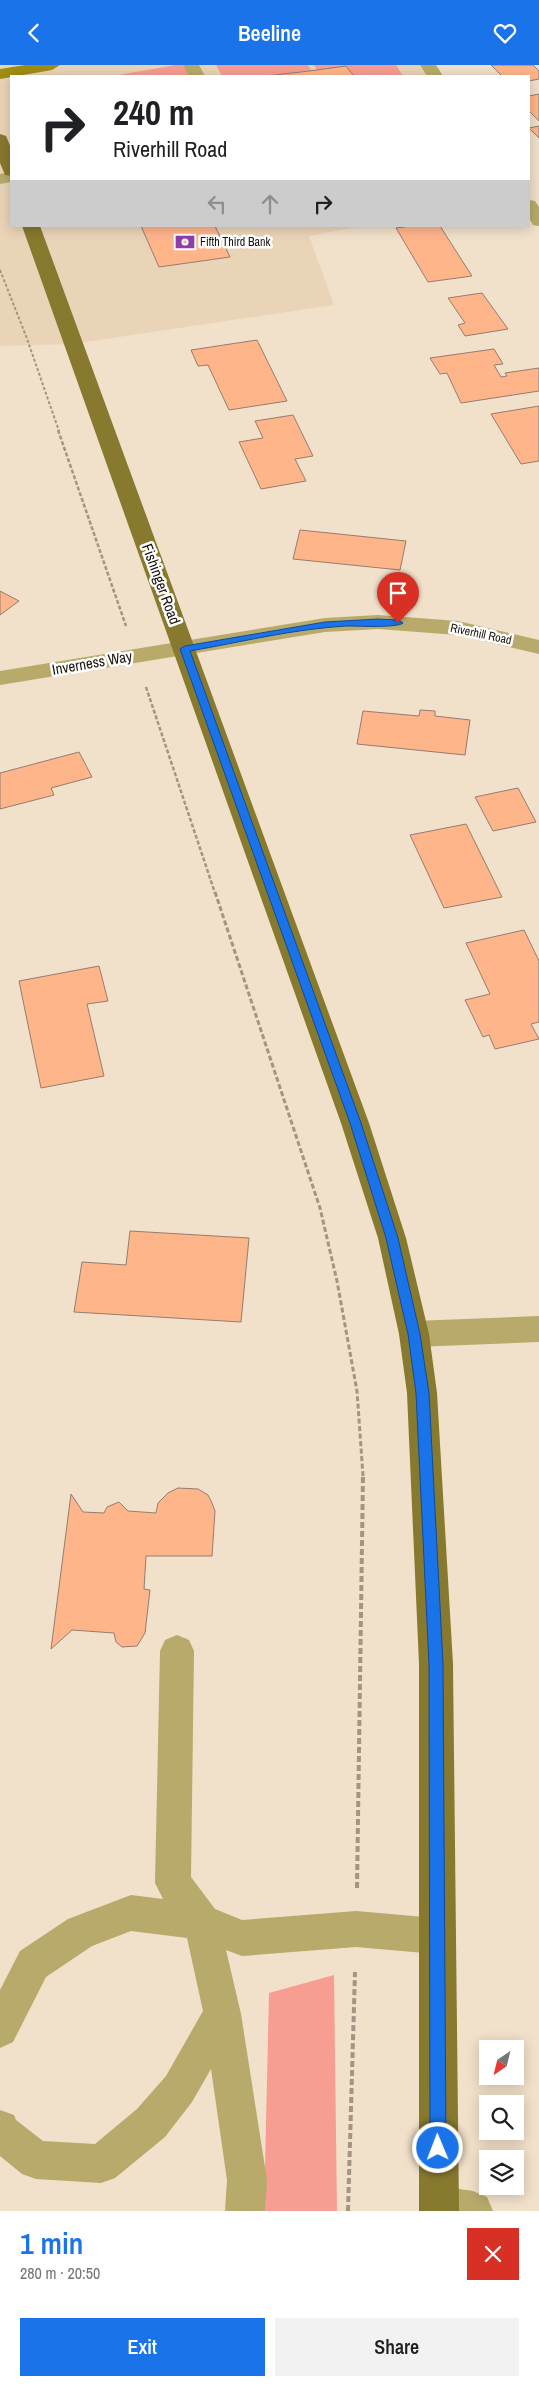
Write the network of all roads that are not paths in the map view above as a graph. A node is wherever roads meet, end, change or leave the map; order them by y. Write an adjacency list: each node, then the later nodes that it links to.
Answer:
1 (52, 65): 2 (main road)
2 (0, 74)
3 (0, 139): 4 (main road)
4 (10, 168)
5 (530, 207): 6 (street)
6 (539, 221)
7 (31, 227): 9 (main road, Fishinger Road)
8 (539, 647): 9 (street, Riverhill Road)
9 (185, 649): 10 (street, Inverness Way); 12 (main road, Fishinger Road)
10 (0, 678)
11 (539, 1329): 12 (street)
12 (414, 1334): 15 (main road, Fishinger Road)
13 (177, 1651): 14 (street)
14 (202, 1922): 15 (street); 16 (street); 17 (street)
15 (436, 1936): 19 (main road, Fishinger Road)
16 (222, 2015): 18 (street); 20 (street)
17 (2, 2019)
18 (0, 2129)
19 (450, 2209)
20 (245, 2211)

